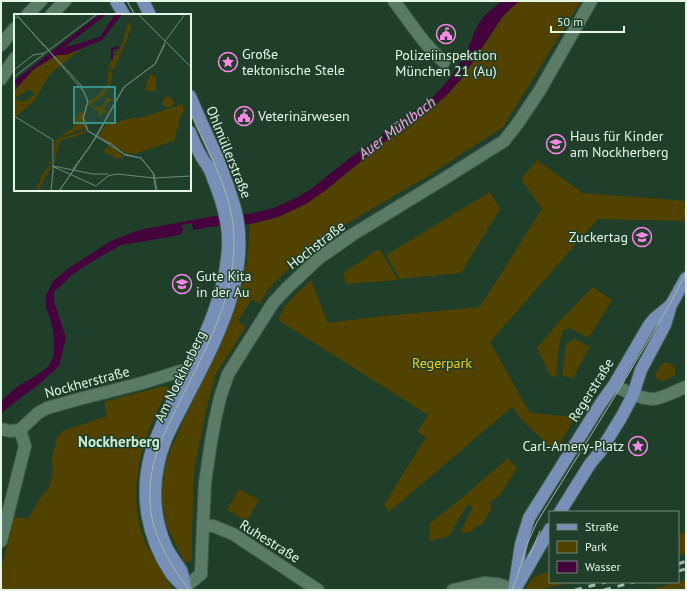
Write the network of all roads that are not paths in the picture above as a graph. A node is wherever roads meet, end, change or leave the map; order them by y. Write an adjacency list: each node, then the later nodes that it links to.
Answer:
1 (41, 1): 7 (street)
2 (65, 1): 8 (street)
3 (116, 1): 9 (main road)
4 (143, 1): 10 (main road)
5 (394, 1): 14 (street)
6 (591, 1): 29 (street, Hochstraße)
7 (28, 14)
8 (52, 14)
9 (123, 14)
10 (150, 14)
11 (14, 29): 12 (street)
12 (1, 45)
13 (14, 60): 15 (street)
14 (444, 62)
15 (1, 79)
16 (191, 98): 18 (main road, Ohlmüllerstraße)
17 (191, 134): 19 (main road, Ohlmüllerstraße)
18 (239, 243): 32 (main road, Am Nockherberg)
19 (228, 254): 22 (main road, Am Nockherberg)
20 (686, 278): 21 (main road, Regerstraße)
21 (671, 305): 23 (main road, Regerstraße); 25 (main road, Regerstraße)
22 (186, 374): 27 (street, Nockherstraße); 32 (main road, Am Nockherberg)
23 (614, 385): 25 (street); 35 (main road, Regerstraße)
24 (686, 386): 25 (street)
25 (633, 395): 28 (main road, Regerstraße)
26 (1, 429): 27 (street)
27 (20, 430): 31 (street)
28 (561, 511)
29 (202, 525): 32 (street, Hochstraße); 33 (street, Ruhestraße)
30 (549, 531): 35 (main road)
31 (1, 541)
32 (186, 589)
33 (318, 590)
34 (453, 590): 35 (street)
35 (514, 590)

